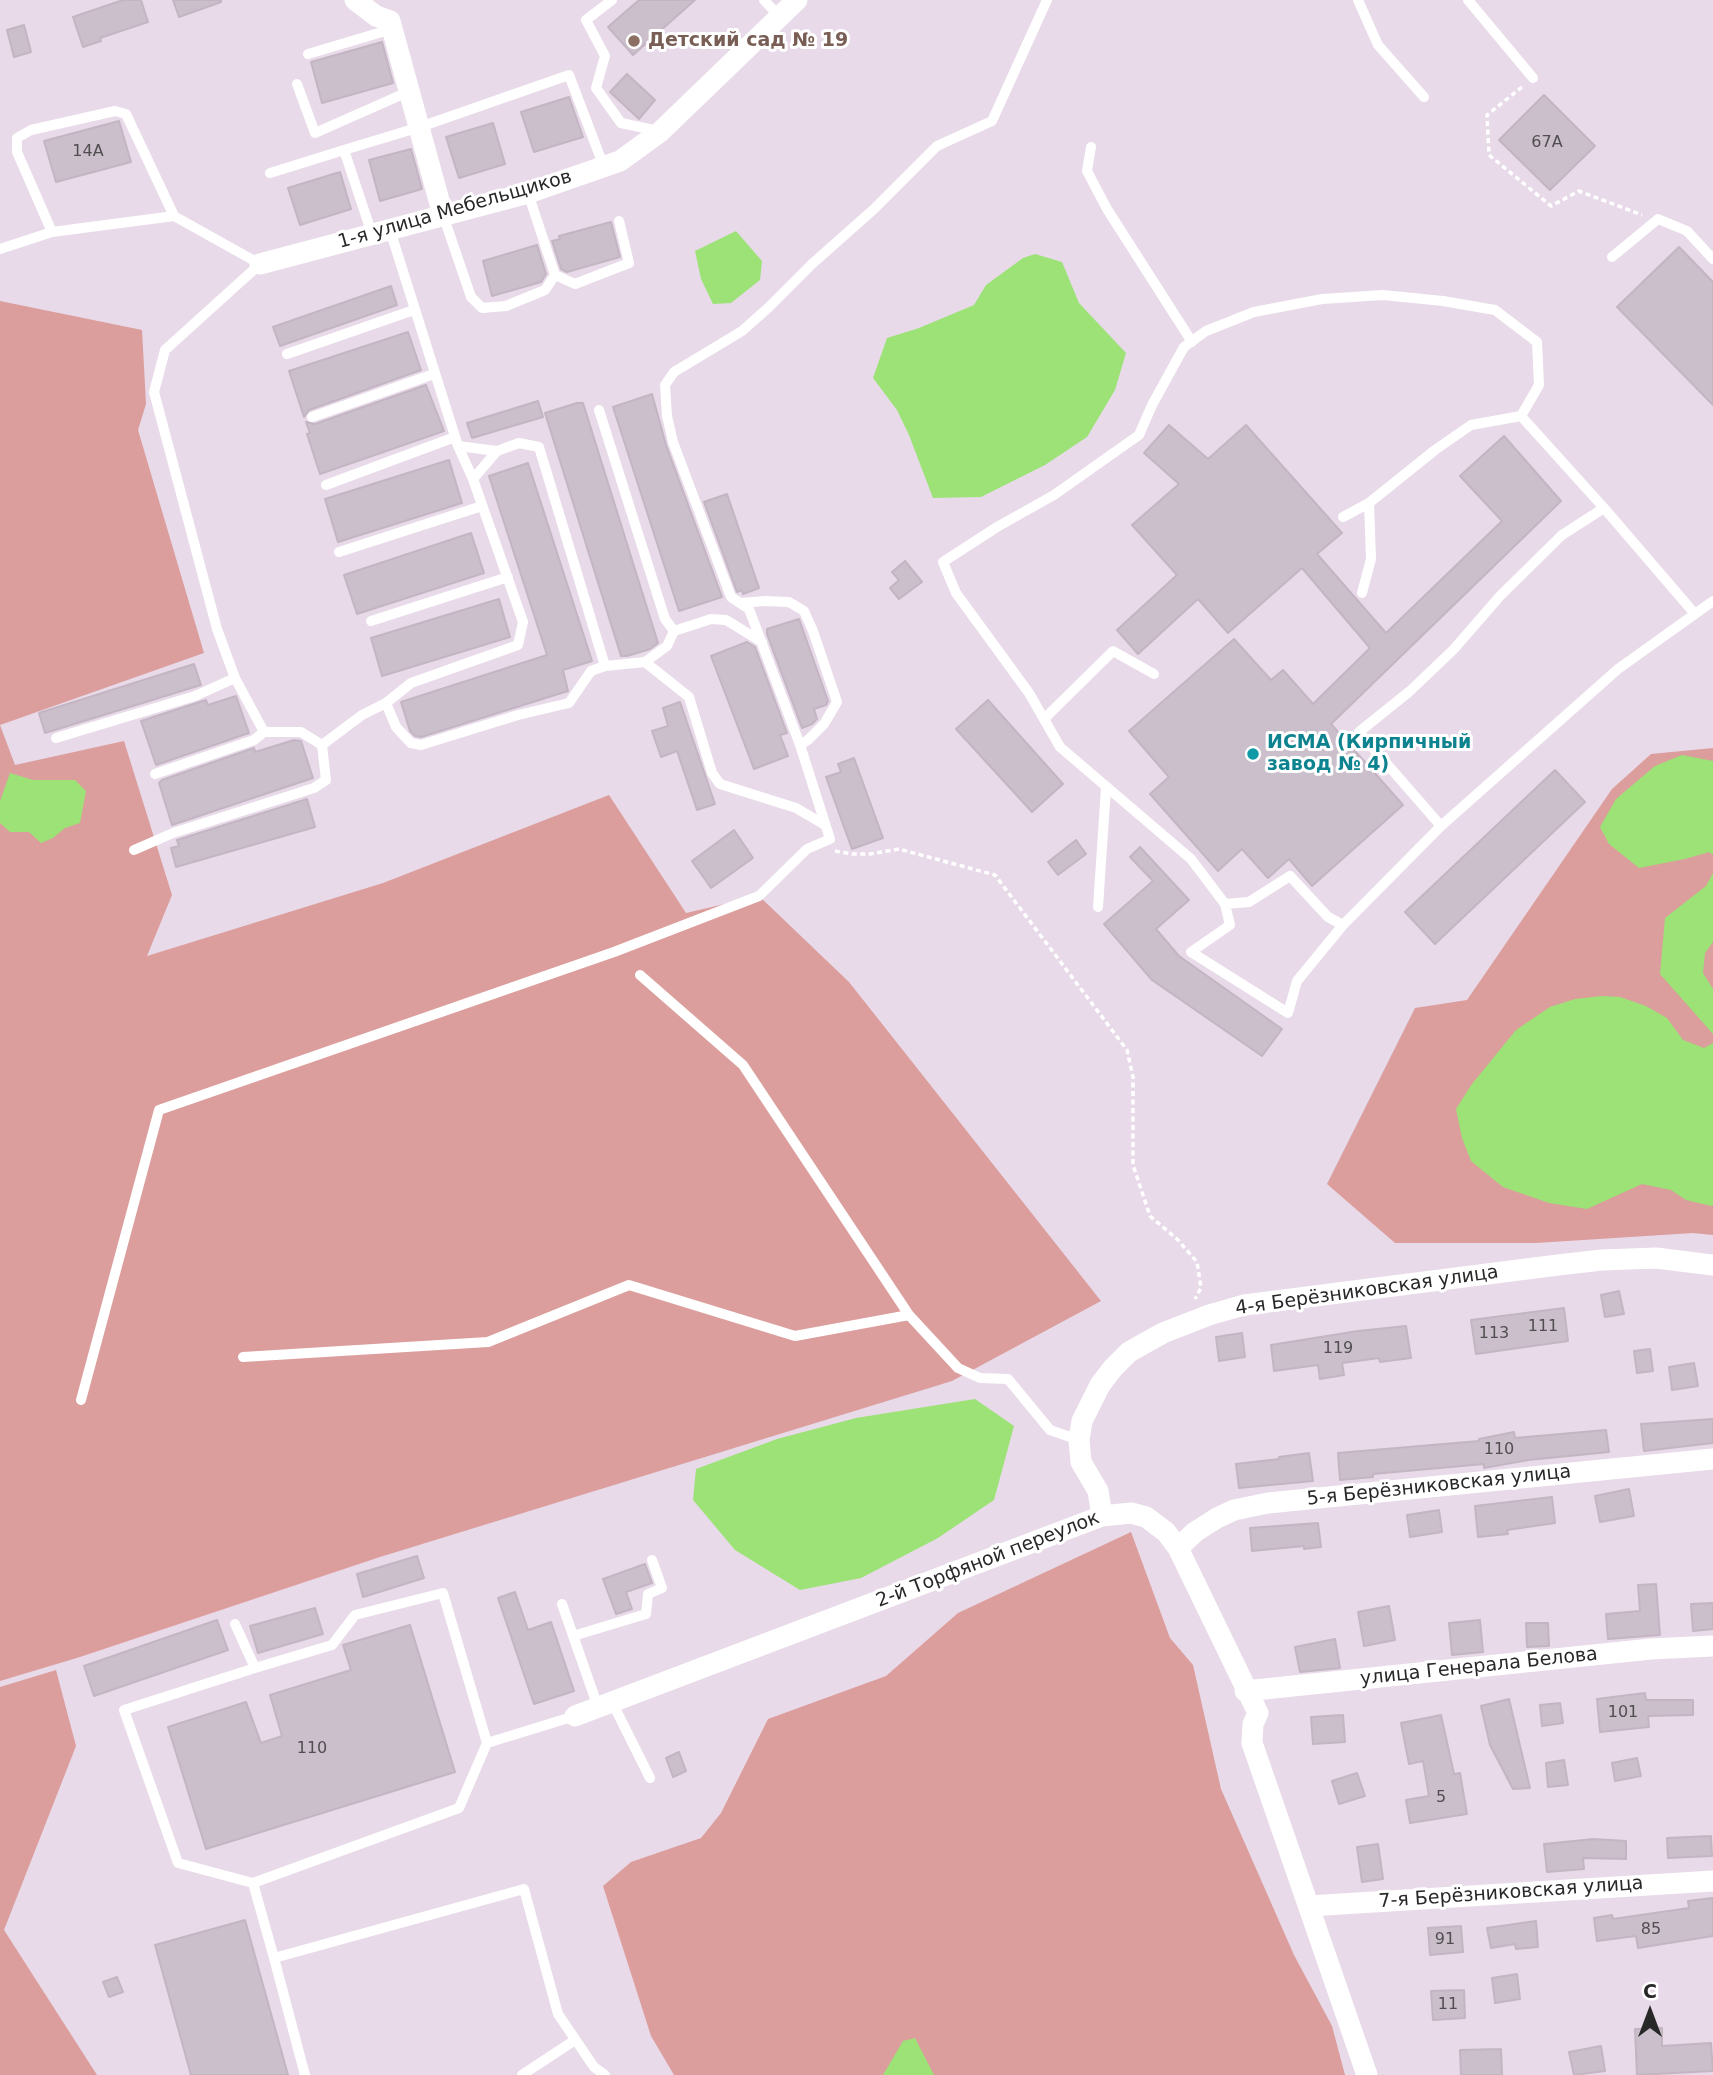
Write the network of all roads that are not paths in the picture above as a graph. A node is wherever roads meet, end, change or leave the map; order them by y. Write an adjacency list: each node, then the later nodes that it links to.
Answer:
1 (355, 0): 9 (street)
2 (612, 0): 16 (lane)
3 (764, 0): 8 (lane)
4 (797, 0): 8 (street, 1-я улица Мебельщиков)
5 (1047, 0): 51 (lane)
6 (1358, 0): 14 (lane)
7 (1468, 0): 11 (lane)
8 (779, 16): 16 (street, 1-я улица Мебельщиков)
9 (390, 17): 10 (lane); 13 (street)
10 (308, 54)
11 (1533, 78)
12 (297, 84): 13 (lane)
13 (410, 91): 15 (street)
14 (1424, 97)
15 (421, 127): 18 (lane); 19 (lane); 22 (street)
16 (660, 132): 19 (street, 1-я улица Мебельщиков)
17 (1091, 147): 33 (lane)
18 (344, 150): 20 (lane); 26 (lane)
19 (604, 167): 21 (street, 1-я улица Мебельщиков)
20 (270, 173)
21 (528, 193): 22 (street, 1-я улица Мебельщиков); 31 (lane)
22 (443, 215): 26 (street, 1-я улица Мебельщиков); 31 (lane)
23 (174, 216): 25 (lane); 25 (lane); 30 (lane)
24 (619, 221): 31 (lane)
25 (52, 232): 27 (lane)
26 (381, 232): 30 (street, 1-я улица Мебельщиков); 32 (lane)
27 (0, 250)
28 (1612, 257): 29 (lane)
29 (1713, 259)
30 (260, 264): 59 (lane)
31 (555, 275)
32 (414, 310): 34 (lane); 35 (lane)
33 (1192, 341): 37 (lane); 61 (lane)
34 (287, 354)
35 (434, 374): 38 (lane); 39 (lane)
36 (599, 410): 54 (lane)
37 (1521, 416): 43 (lane); 45 (lane)
38 (312, 417)
39 (456, 441): 40 (lane); 41 (lane); 42 (lane)
40 (497, 451): 41 (lane); 57 (lane)
41 (473, 480): 44 (lane)
42 (326, 485)
43 (1369, 503): 46 (lane); 49 (lane)
44 (482, 506): 47 (lane); 48 (lane)
45 (1604, 508): 52 (lane); 69 (lane)
46 (1343, 517)
47 (339, 552)
48 (508, 577): 53 (lane); 60 (lane)
49 (1362, 593)
50 (1713, 601): 52 (lane)
51 (741, 603): 55 (lane); 64 (lane)
52 (1695, 614): 69 (lane)
53 (371, 621)
54 (674, 631): 55 (lane); 56 (lane)
55 (762, 642): 64 (lane)
56 (645, 662): 57 (lane); 68 (lane)
57 (605, 666): 60 (lane)
58 (1154, 674): 61 (lane)
59 (235, 678): 62 (lane); 63 (lane)
60 (386, 703): 65 (lane)
61 (1044, 719): 67 (lane)
62 (264, 732): 65 (lane); 66 (lane)
63 (55, 738)
64 (800, 744): 68 (lane)
65 (322, 746): 70 (lane)
66 (155, 774)
67 (1106, 788): 71 (lane); 72 (lane)
68 (825, 825): 78 (lane)
69 (1441, 827): 73 (lane)
70 (134, 850)
71 (1225, 904): 73 (lane); 73 (lane)
72 (1098, 907)
73 (1343, 925)
74 (640, 975): 76 (lane)
75 (1713, 1265): 79 (street, 4-я Берёзниковская улица)
76 (909, 1315): 77 (lane); 79 (lane)
77 (243, 1357)
78 (81, 1401)
79 (1079, 1440): 81 (street, 4-я Берёзниковская улица)
80 (1713, 1459): 82 (street, 5-я Берёзниковская улица)
81 (1102, 1516): 82 (street, 2-й Торфяной переулок); 90 (street, 2-й Торфяной переулок)
82 (1178, 1548): 89 (street, 2-й Торфяной переулок)
83 (652, 1560): 86 (lane)
84 (562, 1604): 86 (lane)
85 (235, 1624): 88 (lane)
86 (573, 1636): 90 (lane)
87 (1713, 1646): 89 (street, улица Генерала Белова)
88 (255, 1668): 92 (lane); 95 (lane)
89 (1245, 1691): 96 (street, 2-й Торфяной переулок)
90 (605, 1704): 91 (street, 2-й Торфяной переулок); 93 (lane)
91 (575, 1716): 92 (lane)
92 (487, 1743): 95 (lane)
93 (650, 1778)
94 (1713, 1881): 96 (street, 7-я Берёзниковская улица)
95 (253, 1883): 97 (lane)
96 (1309, 1906): 102 (street, 2-й Торфяной переулок)
97 (274, 1958): 98 (lane); 99 (lane)
98 (575, 2040): 100 (lane); 101 (lane)
99 (305, 2075)
100 (522, 2075)
101 (605, 2075)
102 (1367, 2075)

